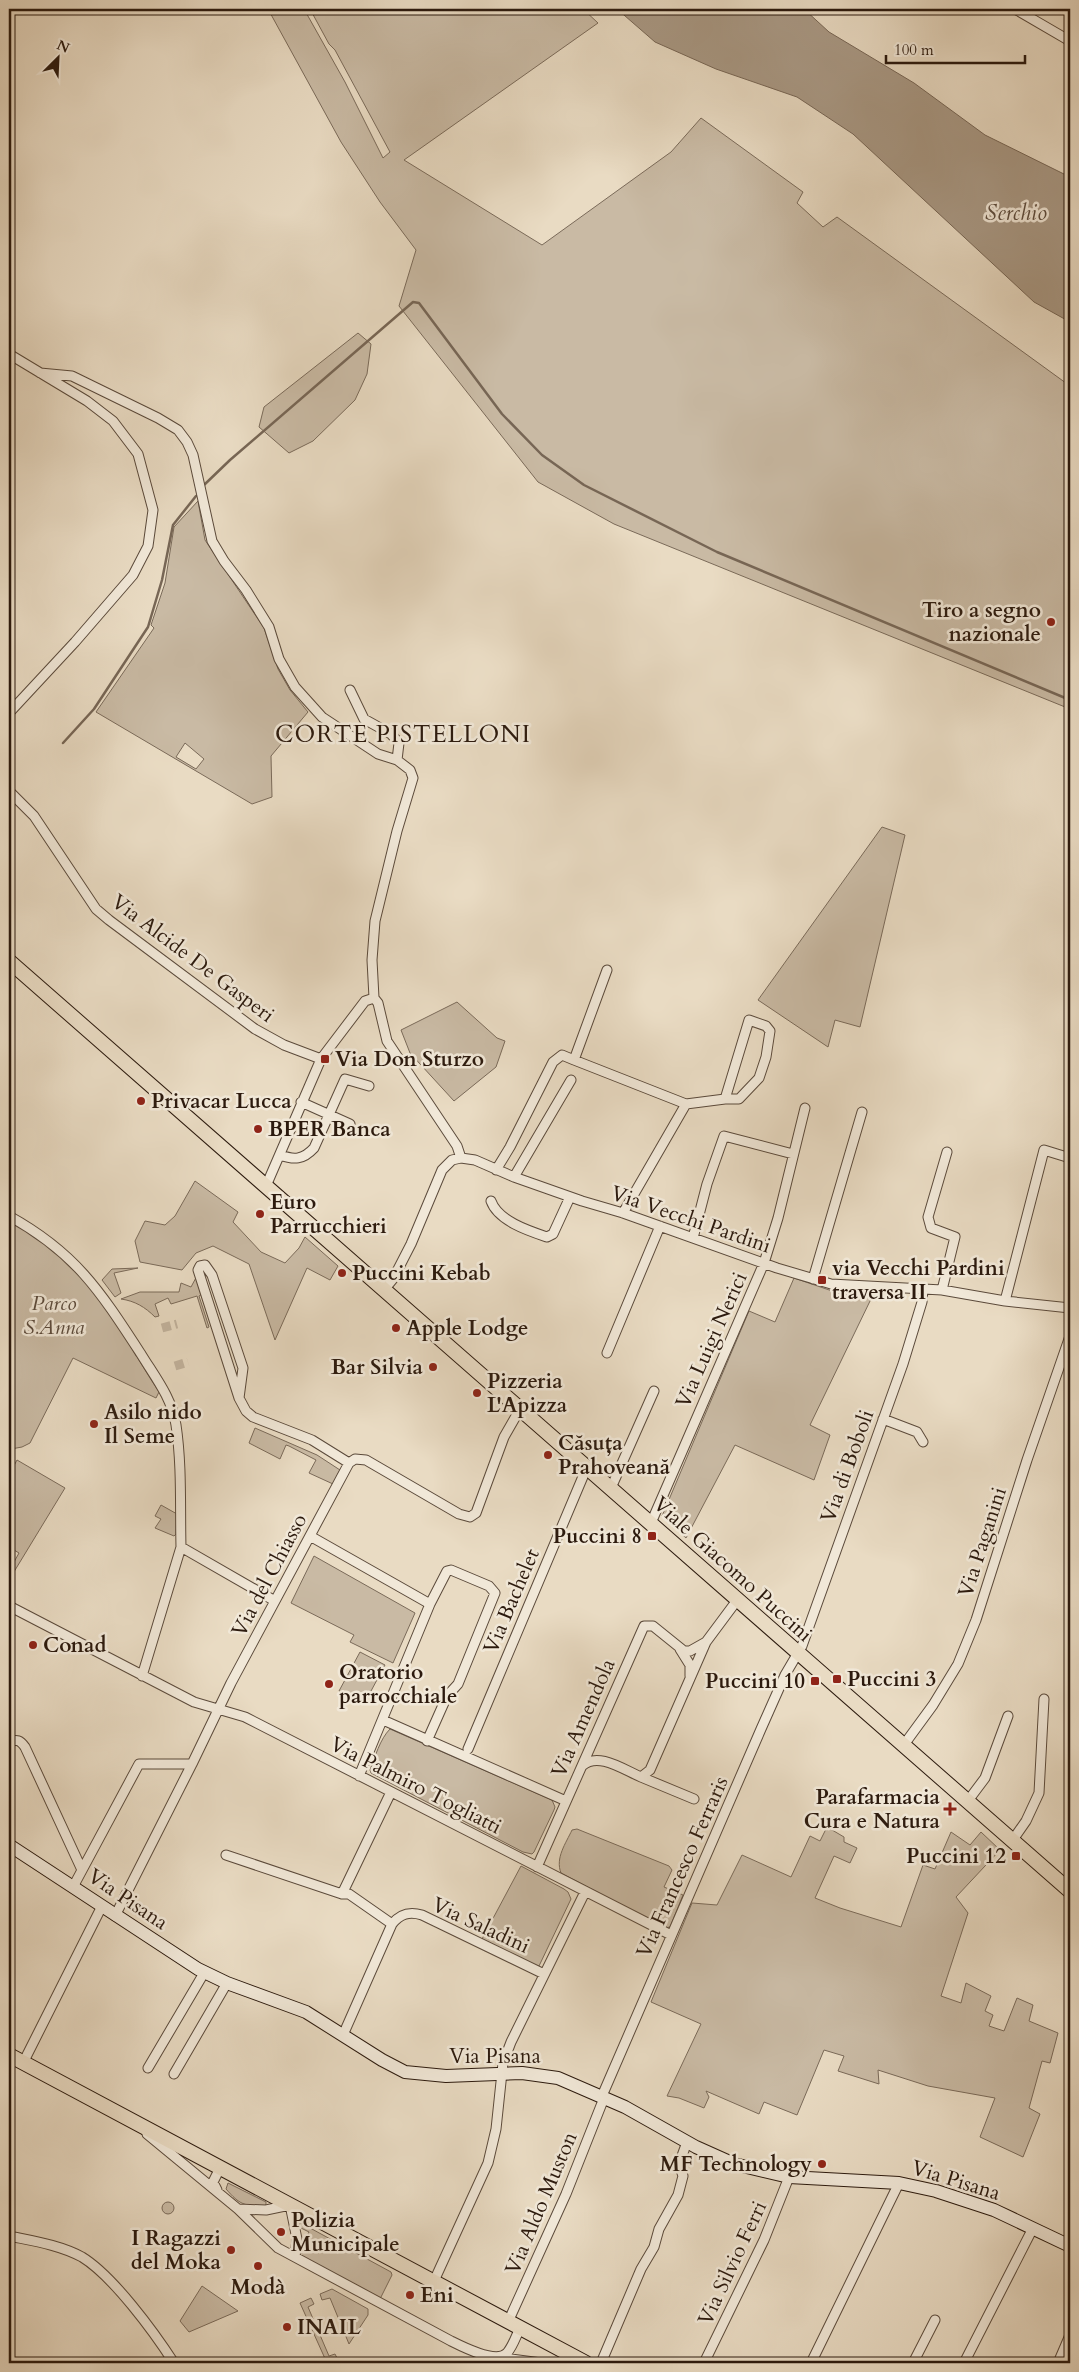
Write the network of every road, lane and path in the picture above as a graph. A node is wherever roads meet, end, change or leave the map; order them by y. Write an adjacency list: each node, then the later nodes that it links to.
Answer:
1 (1015, 9): 2 (street)
2 (1070, 41)
3 (9, 354): 4 (street)
4 (43, 375): 6 (street); 7 (street)
5 (350, 690): 7 (street)
6 (9, 713)
7 (397, 760): 11 (street)
8 (9, 792): 12 (street, Via Alcide De Gasperi)
9 (9, 960): 30 (main road, Viale Giacomo Puccini)
10 (607, 970): 13 (street)
11 (374, 998): 12 (street); 26 (street)
12 (320, 1059): 17 (street)
13 (574, 1060): 18 (street); 28 (street)
14 (571, 1080): 29 (street)
15 (369, 1086): 21 (street)
16 (725, 1099): 16 (street); 18 (street)
17 (301, 1102): 21 (street); 25 (street)
18 (686, 1104): 33 (street)
19 (805, 1108): 24 (street, Via Luigi Nerici)
20 (862, 1112): 38 (street)
21 (330, 1115): 22 (street); 25 (street)
22 (350, 1124)
23 (947, 1152): 41 (street)
24 (793, 1154): 36 (street); 37 (street, Via Luigi Nerici)
25 (280, 1155): 30 (street)
26 (461, 1158): 28 (street, Via Vecchi Pardini); 40 (street)
27 (1070, 1158): 42 (street)
28 (496, 1170): 29 (street, Via Vecchi Pardini)
29 (514, 1178): 31 (street, Via Vecchi Pardini)
30 (266, 1186): 40 (main road, Viale Giacomo Puccini)
31 (570, 1197): 32 (street); 33 (street, Via Vecchi Pardini)
32 (491, 1201)
33 (623, 1213): 35 (street, Via Vecchi Pardini)
34 (9, 1216): 56 (street)
35 (660, 1226): 36 (street, Via Vecchi Pardini); 45 (street)
36 (693, 1238): 37 (street, Via Vecchi Pardini)
37 (764, 1263): 38 (street, Via Vecchi Pardini); 54 (street, Via Luigi Nerici)
38 (813, 1279): 39 (street, Via Vecchi Pardini)
39 (923, 1288): 41 (street, Via Vecchi Pardini); 49 (street, Via di Boboli)
40 (384, 1290): 48 (main road, Viale Giacomo Puccini)
41 (942, 1290): 42 (street, Via Vecchi Pardini)
42 (1005, 1301): 43 (street, Via Vecchi Pardini)
43 (1070, 1308)
44 (1070, 1336): 73 (street, Via Paganini)
45 (607, 1353)
46 (654, 1391): 53 (street)
47 (239, 1398): 47 (street); 51 (street)
48 (520, 1409): 51 (street); 52 (main road, Viale Giacomo Puccini)
49 (883, 1419): 50 (street); 63 (street, Via di Boboli)
50 (923, 1442)
51 (349, 1463): 55 (street, Via del Chiasso)
52 (587, 1467): 53 (main road, Viale Giacomo Puccini); 74 (street, Via Bachelet)
53 (611, 1488): 54 (main road, Viale Giacomo Puccini)
54 (651, 1523): 57 (main road, Viale Giacomo Puccini)
55 (310, 1536): 58 (street, Via del Chiasso); 59 (street)
56 (181, 1547): 58 (street); 64 (street)
57 (738, 1600): 61 (street); 63 (main road, Viale Giacomo Puccini)
58 (275, 1601): 67 (street, Via del Chiasso)
59 (430, 1604): 69 (street); 70 (street)
60 (9, 1606): 64 (street, Via Palmiro Togliatti)
61 (706, 1642): 62 (street); 65 (street)
62 (680, 1649): 65 (street, Via Amendola); 72 (street, Via Amendola)
63 (797, 1653): 73 (main road, Viale Giacomo Puccini); 96 (street, Via Francesco Ferraris)
64 (142, 1676): 67 (street, Via Palmiro Togliatti)
65 (690, 1681): 79 (street)
66 (1044, 1699): 84 (street)
67 (220, 1709): 76 (street, Via del Chiasso); 78 (street, Via Palmiro Togliatti)
68 (1008, 1716): 83 (street)
69 (383, 1720): 70 (street); 78 (street)
70 (428, 1741): 82 (street)
71 (9, 1742): 88 (street)
72 (592, 1744): 75 (street); 77 (street, Via Amendola)
73 (903, 1746): 83 (main road, Viale Giacomo Puccini)
74 (468, 1749)
75 (599, 1759): 77 (street); 79 (street)
76 (192, 1764): 88 (street); 94 (street, Via del Chiasso)
77 (580, 1768): 82 (street, Via Amendola)
78 (359, 1776): 80 (street, Via Palmiro Togliatti)
79 (641, 1777): 81 (street)
80 (391, 1792): 87 (street, Via Palmiro Togliatti); 92 (street)
81 (694, 1799)
82 (566, 1801): 87 (street, Via Amendola)
83 (967, 1802): 84 (main road, Viale Giacomo Puccini)
84 (1012, 1841): 90 (main road, Viale Giacomo Puccini)
85 (9, 1845): 89 (main road, Via Pisana)
86 (226, 1855): 92 (street)
87 (537, 1867): 91 (street, Via Palmiro Togliatti)
88 (82, 1870): 89 (street)
89 (73, 1887): 93 (main road, Via Pisana)
90 (1070, 1891)
91 (585, 1892): 96 (street, Via Palmiro Togliatti); 98 (street)
92 (342, 1894): 95 (street)
93 (102, 1906): 94 (main road, Via Pisana); 102 (street)
94 (115, 1916): 97 (main road, Via Pisana)
95 (392, 1924): 98 (street, Via Saladini); 100 (street)
96 (670, 1935): 106 (street, Via Francesco Ferraris)
97 (204, 1972): 99 (main road, Via Pisana); 103 (street)
98 (544, 1974): 104 (street)
99 (227, 1983): 100 (main road, Via Pisana); 105 (street)
100 (343, 2035): 104 (main road, Via Pisana)
101 (9, 2055): 102 (main road)
102 (23, 2063): 107 (main road)
103 (148, 2068)
104 (503, 2073): 106 (main road, Via Pisana); 119 (street)
105 (174, 2074)
106 (603, 2097): 108 (main road, Via Pisana); 121 (street, Via Aldo Muston)
107 (130, 2120): 109 (main road); 112 (street)
108 (687, 2142): 110 (main road, Via Pisana); 127 (street)
109 (220, 2168): 112 (street); 113 (main road)
110 (789, 2177): 111 (main road, Via Pisana); 128 (street, Via Silvio Ferri)
111 (899, 2183): 115 (main road, Via Pisana); 129 (street)
112 (218, 2192): 114 (street)
113 (290, 2205): 114 (street); 118 (street); 119 (main road)
114 (238, 2209): 118 (street)
115 (1033, 2228): 117 (main road, Via Pisana); 131 (street)
116 (9, 2236): 125 (street)
117 (1070, 2246)
118 (295, 2257): 123 (street)
119 (434, 2281): 121 (main road)
120 (936, 2320): 130 (street)
121 (514, 2325): 123 (street, Via Aldo Muston); 124 (main road)
122 (1070, 2335): 132 (street)
123 (497, 2357): 126 (street)
124 (581, 2362)
125 (174, 2363)
126 (542, 2363)
127 (600, 2363)
128 (704, 2363)
129 (811, 2363)
130 (913, 2363)
131 (964, 2363)
132 (1058, 2363)

